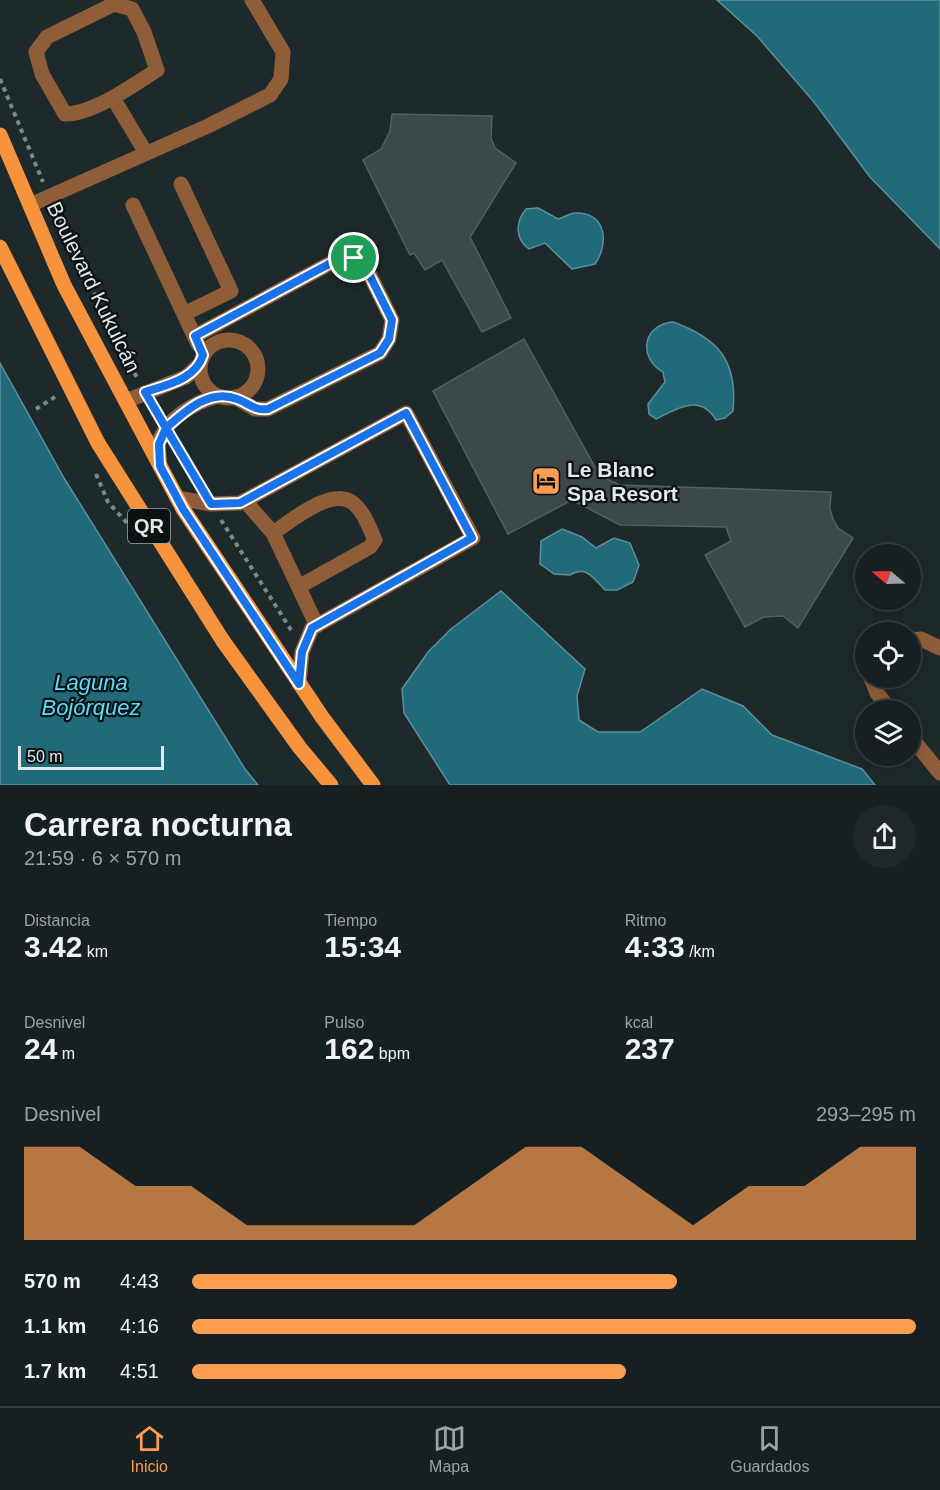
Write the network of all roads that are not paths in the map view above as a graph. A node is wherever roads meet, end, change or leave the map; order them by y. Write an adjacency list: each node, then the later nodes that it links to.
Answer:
1 (252, 0): 4 (lane)
2 (113, 98): 2 (lane); 4 (lane)
3 (0, 135): 6 (main road, Boulevard Kukulcán / QR)
4 (146, 153): 6 (lane)
5 (181, 184): 9 (lane)
6 (30, 205): 14 (main road, Boulevard Kukulcán / QR)
7 (133, 205): 9 (lane)
8 (0, 247): 26 (main road, QR)
9 (184, 314): 10 (lane)
10 (195, 336): 11 (lane); 13 (lane)
11 (202, 360): 12 (lane); 13 (lane); 14 (lane)
12 (218, 396): 13 (lane); 15 (lane)
13 (235, 397)
14 (126, 401): 15 (main road, Boulevard Kukulcán / QR)
15 (160, 466): 16 (main road, Boulevard Kukulcán / QR)
16 (177, 498): 17 (lane); 23 (main road, Boulevard Kukulcán / QR)
17 (245, 501): 18 (lane); 20 (lane)
18 (273, 533): 19 (lane); 19 (lane)
19 (300, 586): 20 (lane)
20 (316, 626): 23 (lane)
21 (921, 639): 22 (lane)
22 (940, 648)
23 (299, 684): 27 (main road, Boulevard Kukulcán / QR)
24 (921, 749): 25 (lane)
25 (940, 772)
26 (330, 785)
27 (373, 785)

